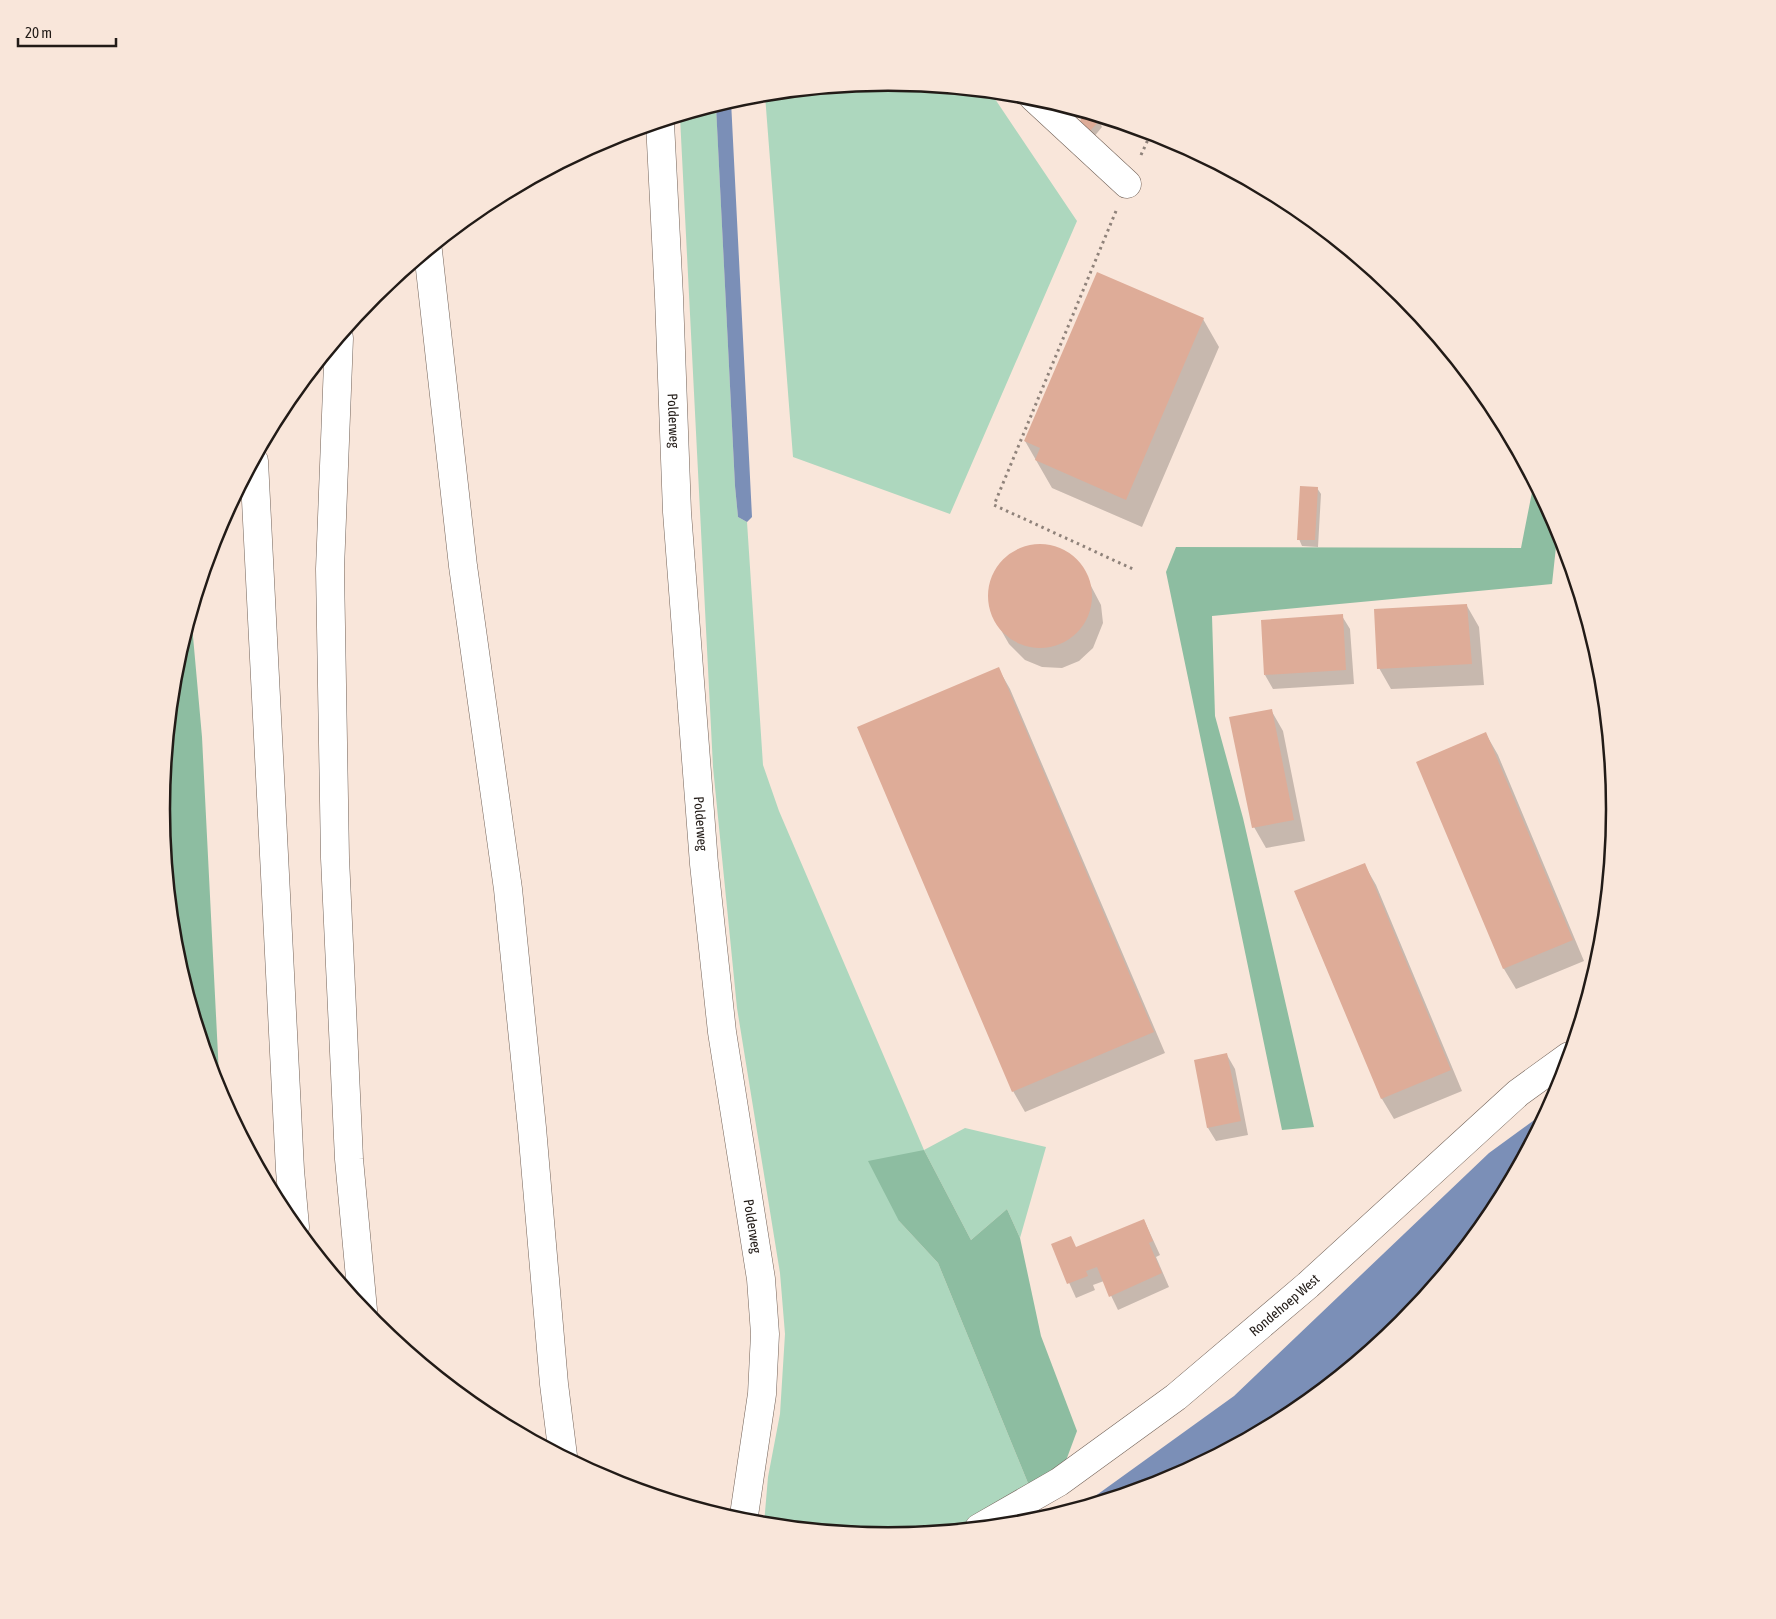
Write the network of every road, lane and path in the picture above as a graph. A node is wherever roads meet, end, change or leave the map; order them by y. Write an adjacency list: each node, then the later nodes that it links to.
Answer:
1 (1045, 109): 4 (main road)
2 (660, 128): 13 (main road, Polderweg)
3 (1148, 140): 4 (path)
4 (1127, 184): 8 (path)
5 (429, 258): 12 (main road)
6 (339, 347): 11 (main road)
7 (255, 472): 10 (main road)
8 (1135, 570)
9 (1560, 1063): 14 (main road, Rondehoep West)
10 (294, 1213)
11 (362, 1298)
12 (562, 1450)
13 (744, 1513)
14 (993, 1520)

